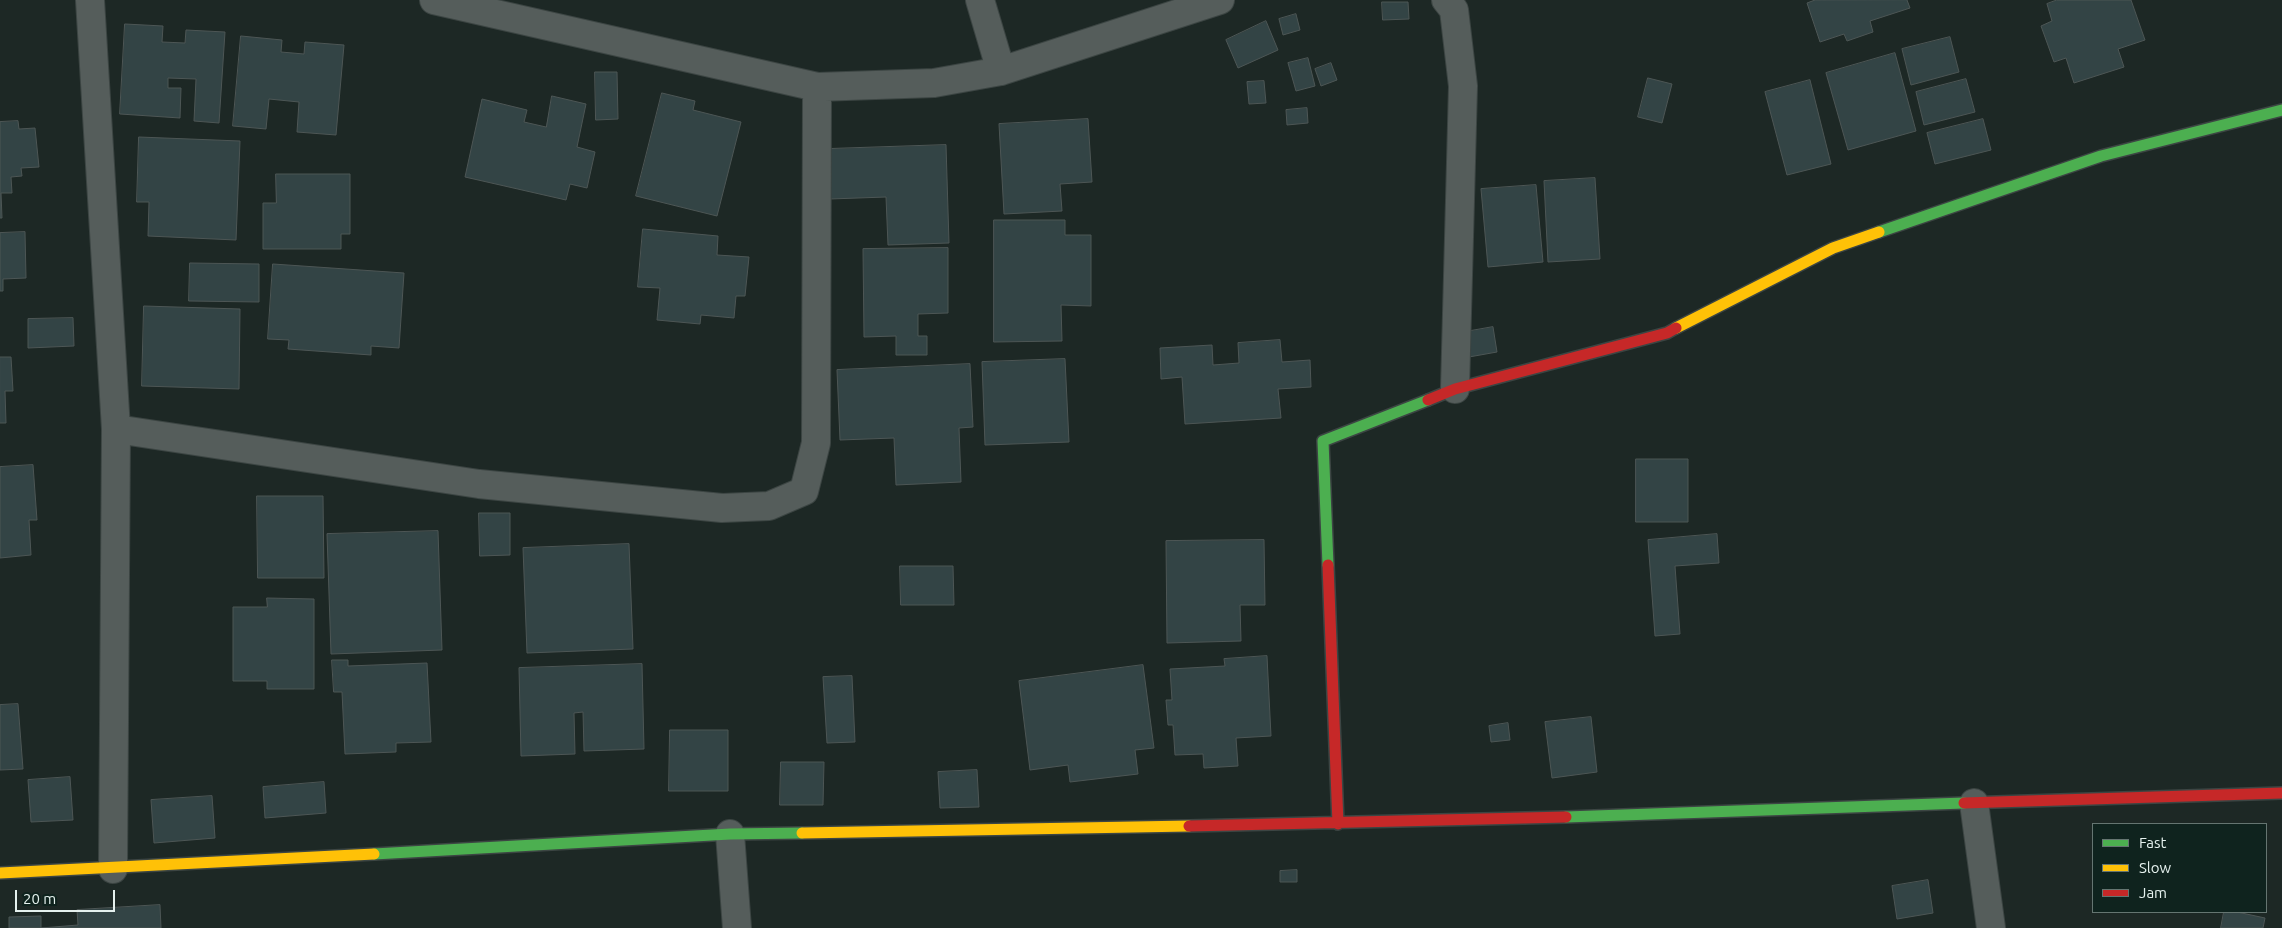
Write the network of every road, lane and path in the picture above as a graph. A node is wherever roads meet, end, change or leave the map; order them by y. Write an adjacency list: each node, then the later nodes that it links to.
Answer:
1 (90, 0): 10 (street)
2 (434, 0): 7 (street)
3 (980, 0): 6 (street)
4 (1220, 0): 6 (street)
5 (1446, 0): 9 (street)
6 (1001, 71): 7 (street)
7 (817, 87): 10 (street)
8 (2282, 110): 9 (street)
9 (1455, 389): 13 (street)
10 (116, 429): 15 (street)
11 (2282, 793): 12 (street)
12 (1974, 803): 13 (street); 18 (street)
13 (1338, 824): 14 (street)
14 (730, 834): 15 (street); 17 (street)
15 (113, 868): 16 (street)
16 (0, 873)
17 (737, 928)
18 (1991, 928)

